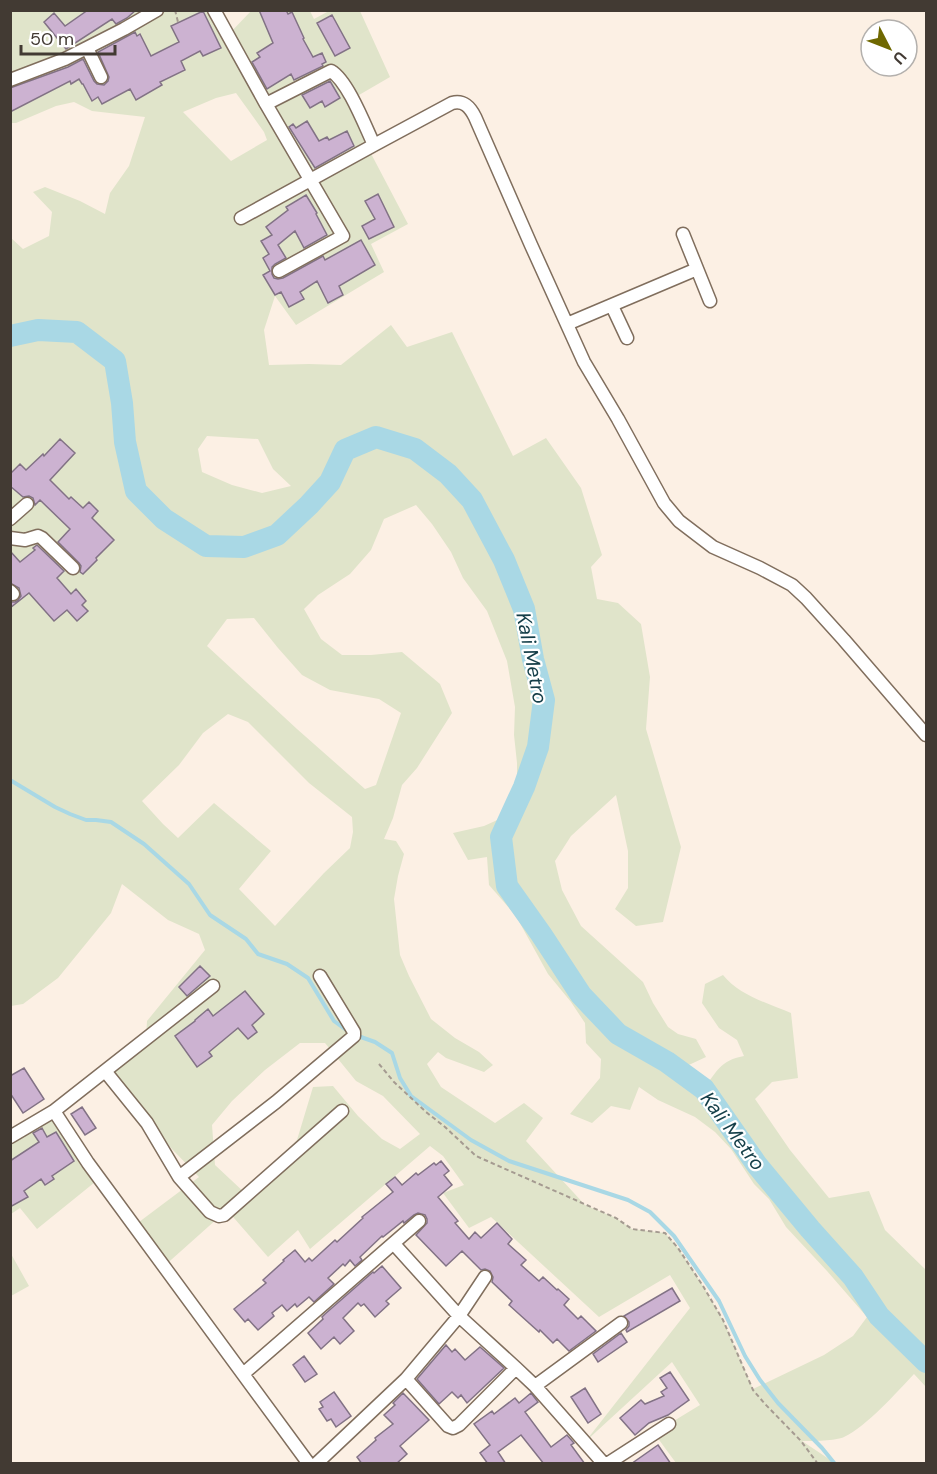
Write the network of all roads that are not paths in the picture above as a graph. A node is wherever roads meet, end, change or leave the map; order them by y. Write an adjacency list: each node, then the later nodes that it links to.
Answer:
1 (157, 10): 3 (street)
2 (214, 10): 6 (street)
3 (87, 48): 4 (street); 5 (street)
4 (101, 76)
5 (10, 80)
6 (266, 104): 7 (street); 8 (street)
7 (374, 145): 8 (street); 15 (street)
8 (311, 180): 9 (street); 12 (street)
9 (241, 218)
10 (683, 234): 11 (street)
11 (698, 269): 13 (street); 14 (street)
12 (279, 271)
13 (710, 301)
14 (612, 306): 15 (street); 16 (street)
15 (567, 324): 21 (street)
16 (627, 338)
17 (27, 504): 18 (street)
18 (10, 519)
19 (10, 538): 20 (street)
20 (73, 568)
21 (927, 735)
22 (320, 976): 28 (street)
23 (213, 986): 24 (street)
24 (105, 1071): 26 (street); 28 (street)
25 (342, 1110): 28 (street)
26 (54, 1111): 27 (street); 35 (street)
27 (10, 1137)
28 (179, 1177)
29 (419, 1221): 30 (street)
30 (394, 1244): 32 (street); 35 (street)
31 (485, 1277): 32 (street)
32 (459, 1316): 34 (street); 36 (street)
33 (621, 1323): 37 (street)
34 (516, 1368): 36 (street); 37 (street)
35 (243, 1374): 39 (street)
36 (406, 1379): 40 (street)
37 (535, 1386): 41 (street)
38 (669, 1424): 41 (street)
39 (309, 1464)
40 (316, 1464)
41 (605, 1464)

